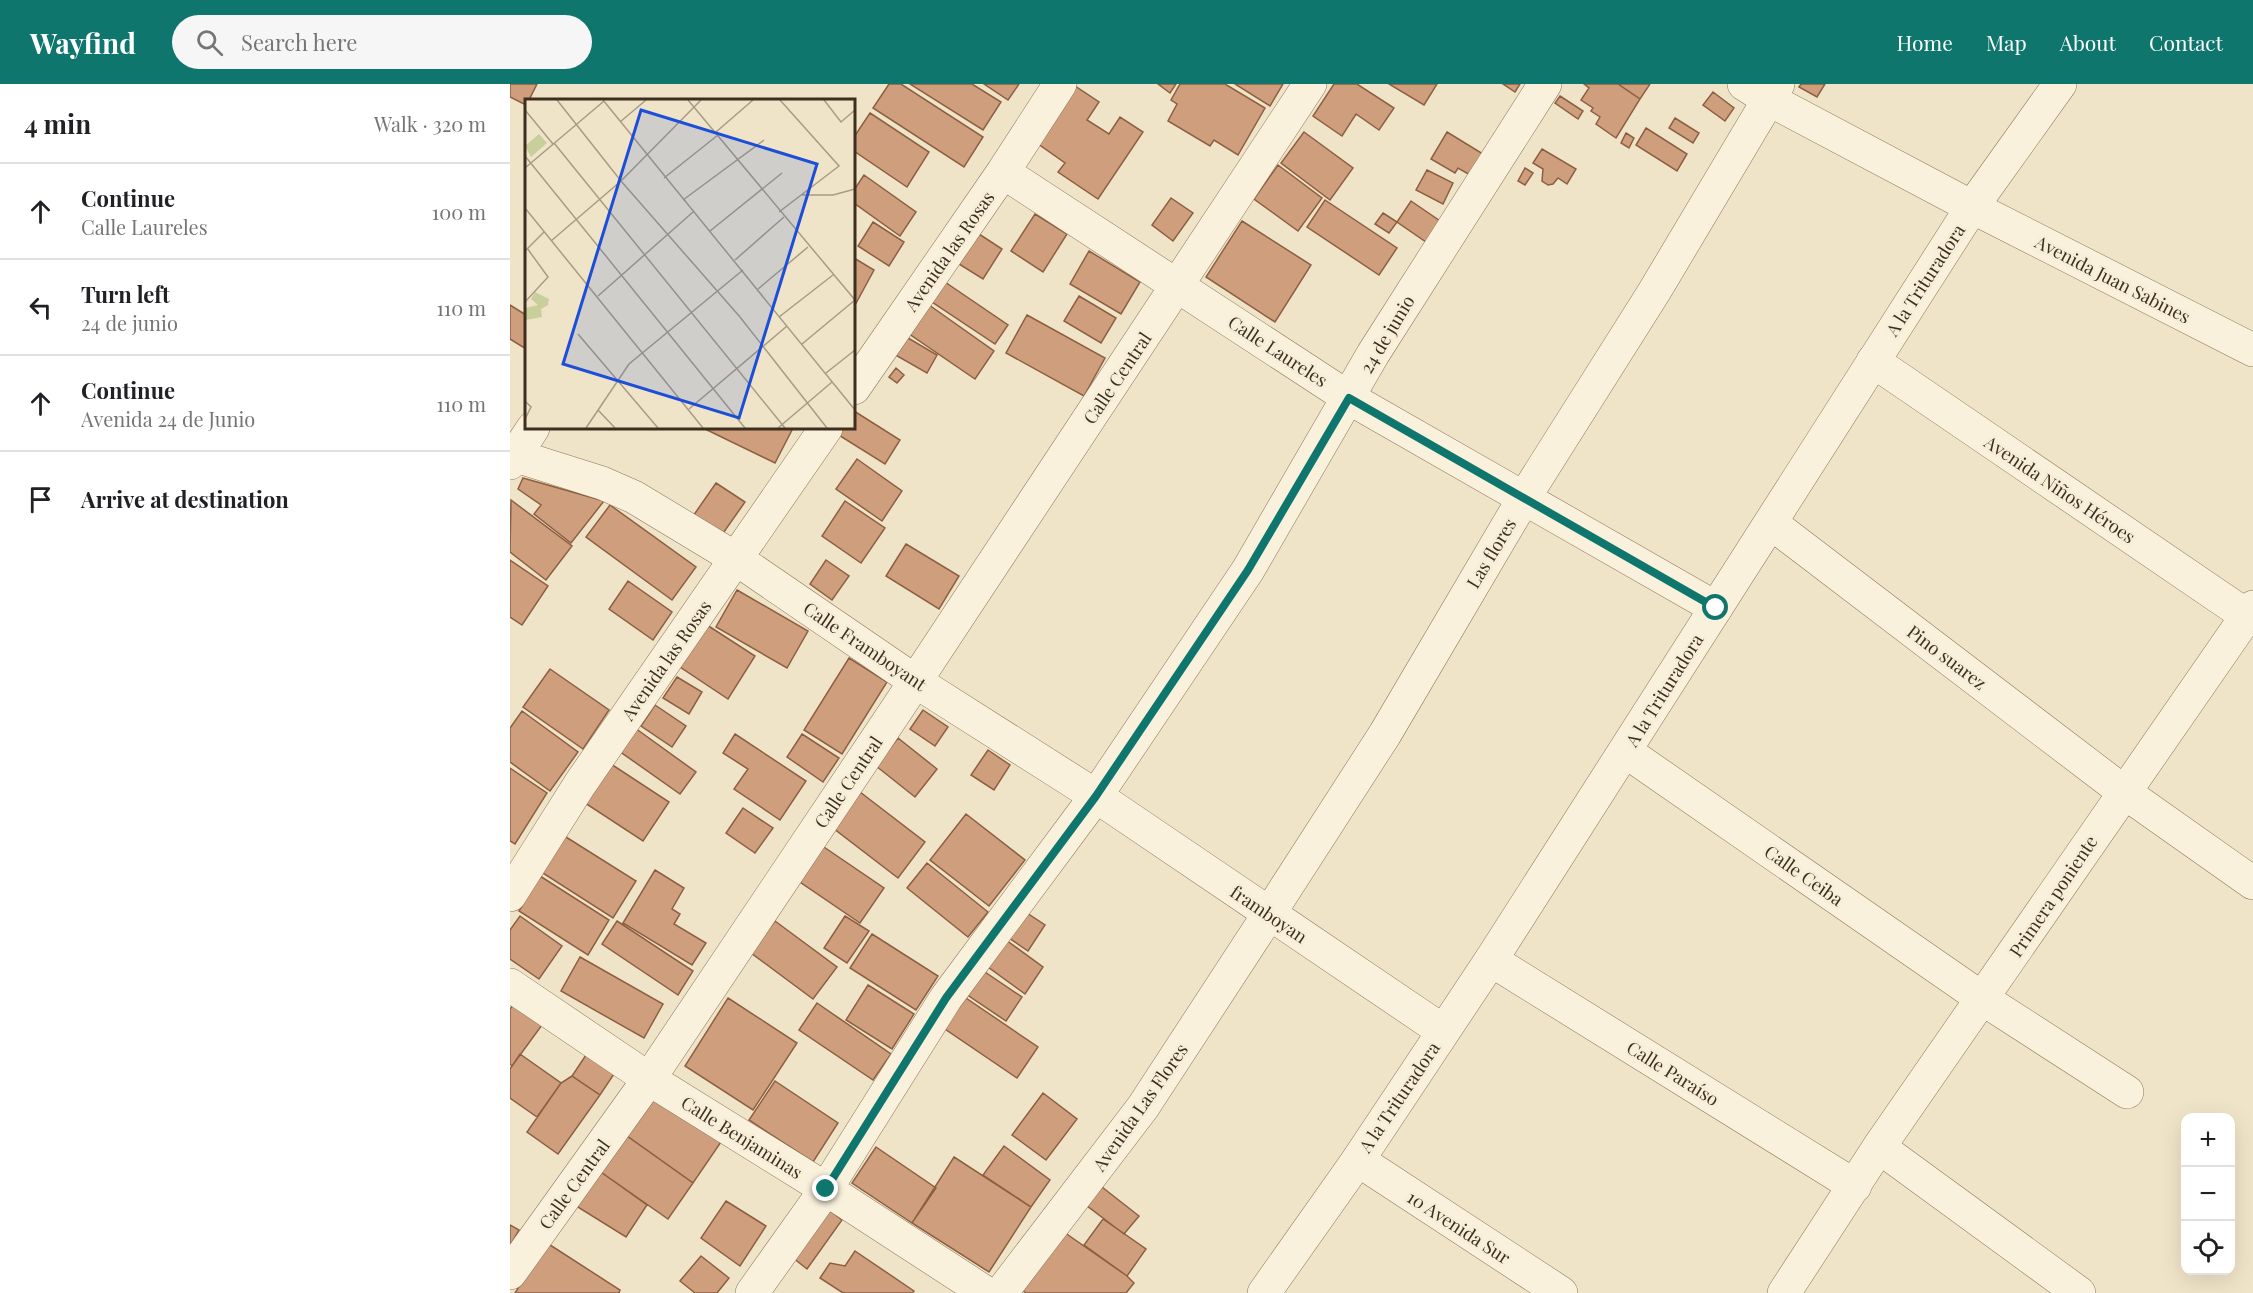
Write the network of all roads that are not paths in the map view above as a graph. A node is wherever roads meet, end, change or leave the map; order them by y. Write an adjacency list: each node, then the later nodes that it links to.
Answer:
1 (1059, 84): 6 (street, Avenida las Rosas)
2 (1310, 84): 8 (street, Calle Central)
3 (1545, 84): 12 (street, 24 de junio)
4 (2060, 84): 7 (street, A la Trituradora)
5 (1763, 89): 7 (street, Avenida Juan Sabines); 16 (street, Las flores)
6 (1004, 172): 8 (street, Calle Laureles); 11 (street, Avenida las Rosas)
7 (1972, 207): 9 (street, Avenida Juan Sabines); 10 (street, A la Trituradora)
8 (1178, 286): 12 (street, Calle Laureles); 21 (street, Calle Central)
9 (2253, 350)
10 (1873, 361): 17 (street, A la Trituradora); 20 (street, Avenida Niños Héroes)
11 (855, 387)
12 (1349, 398): 16 (street, Calle Laureles); 24 (street, 24 de junio)
13 (532, 429): 15 (street)
14 (825, 429): 18 (street, Avenida las Rosas)
15 (512, 457): 18 (street, Calle Framboyant)
16 (1524, 498): 19 (street, Calle Laureles); 27 (street, Las flores)
17 (1771, 523): 19 (street, A la Trituradora); 23 (street, Pino suarez)
18 (735, 558): 21 (street, Calle Framboyant); 26 (street, Avenida las Rosas)
19 (1716, 608): 22 (street, A la Trituradora)
20 (2250, 612): 23 (street, Primera poniente)
21 (915, 681): 24 (street, Calle Framboyant); 32 (street, Calle Central)
22 (1625, 752): 28 (street, A la Trituradora); 30 (street, Calle Ceiba)
23 (2124, 792): 25 (street, Pino suarez); 30 (street, Primera poniente)
24 (1096, 796): 27 (street, framboyan); 37 (street, 24 de junio)
25 (2253, 882)
26 (510, 895)
27 (1269, 914): 31 (street, framboyan); 42 (street, Avenida Las Flores)
28 (1491, 960): 31 (street, A la Trituradora); 36 (street, Calle Paraíso)
29 (510, 985): 32 (street, Calle Benjaminas)
30 (1983, 999): 33 (street, Calle Ceiba); 34 (street, Primera poniente)
31 (1443, 1031): 35 (street, A la Trituradora)
32 (649, 1078): 37 (street, Calle Benjaminas); 39 (street, Calle Central)
33 (2127, 1092)
34 (1879, 1147): 36 (street, Primera poniente); 38 (street)
35 (1358, 1160): 43 (street, A la Trituradora); 44 (street, 10 Avenida Sur)
36 (1855, 1186): 45 (street, Primera poniente)
37 (826, 1189): 40 (street, 24 de junio); 41 (street, Calle Benjaminas)
38 (2030, 1259): 46 (street); 47 (street)
39 (510, 1273)
40 (752, 1293)
41 (986, 1293)
42 (1001, 1293)
43 (1264, 1293)
44 (1561, 1293)
45 (1784, 1293)
46 (2040, 1293)
47 (2079, 1293)

